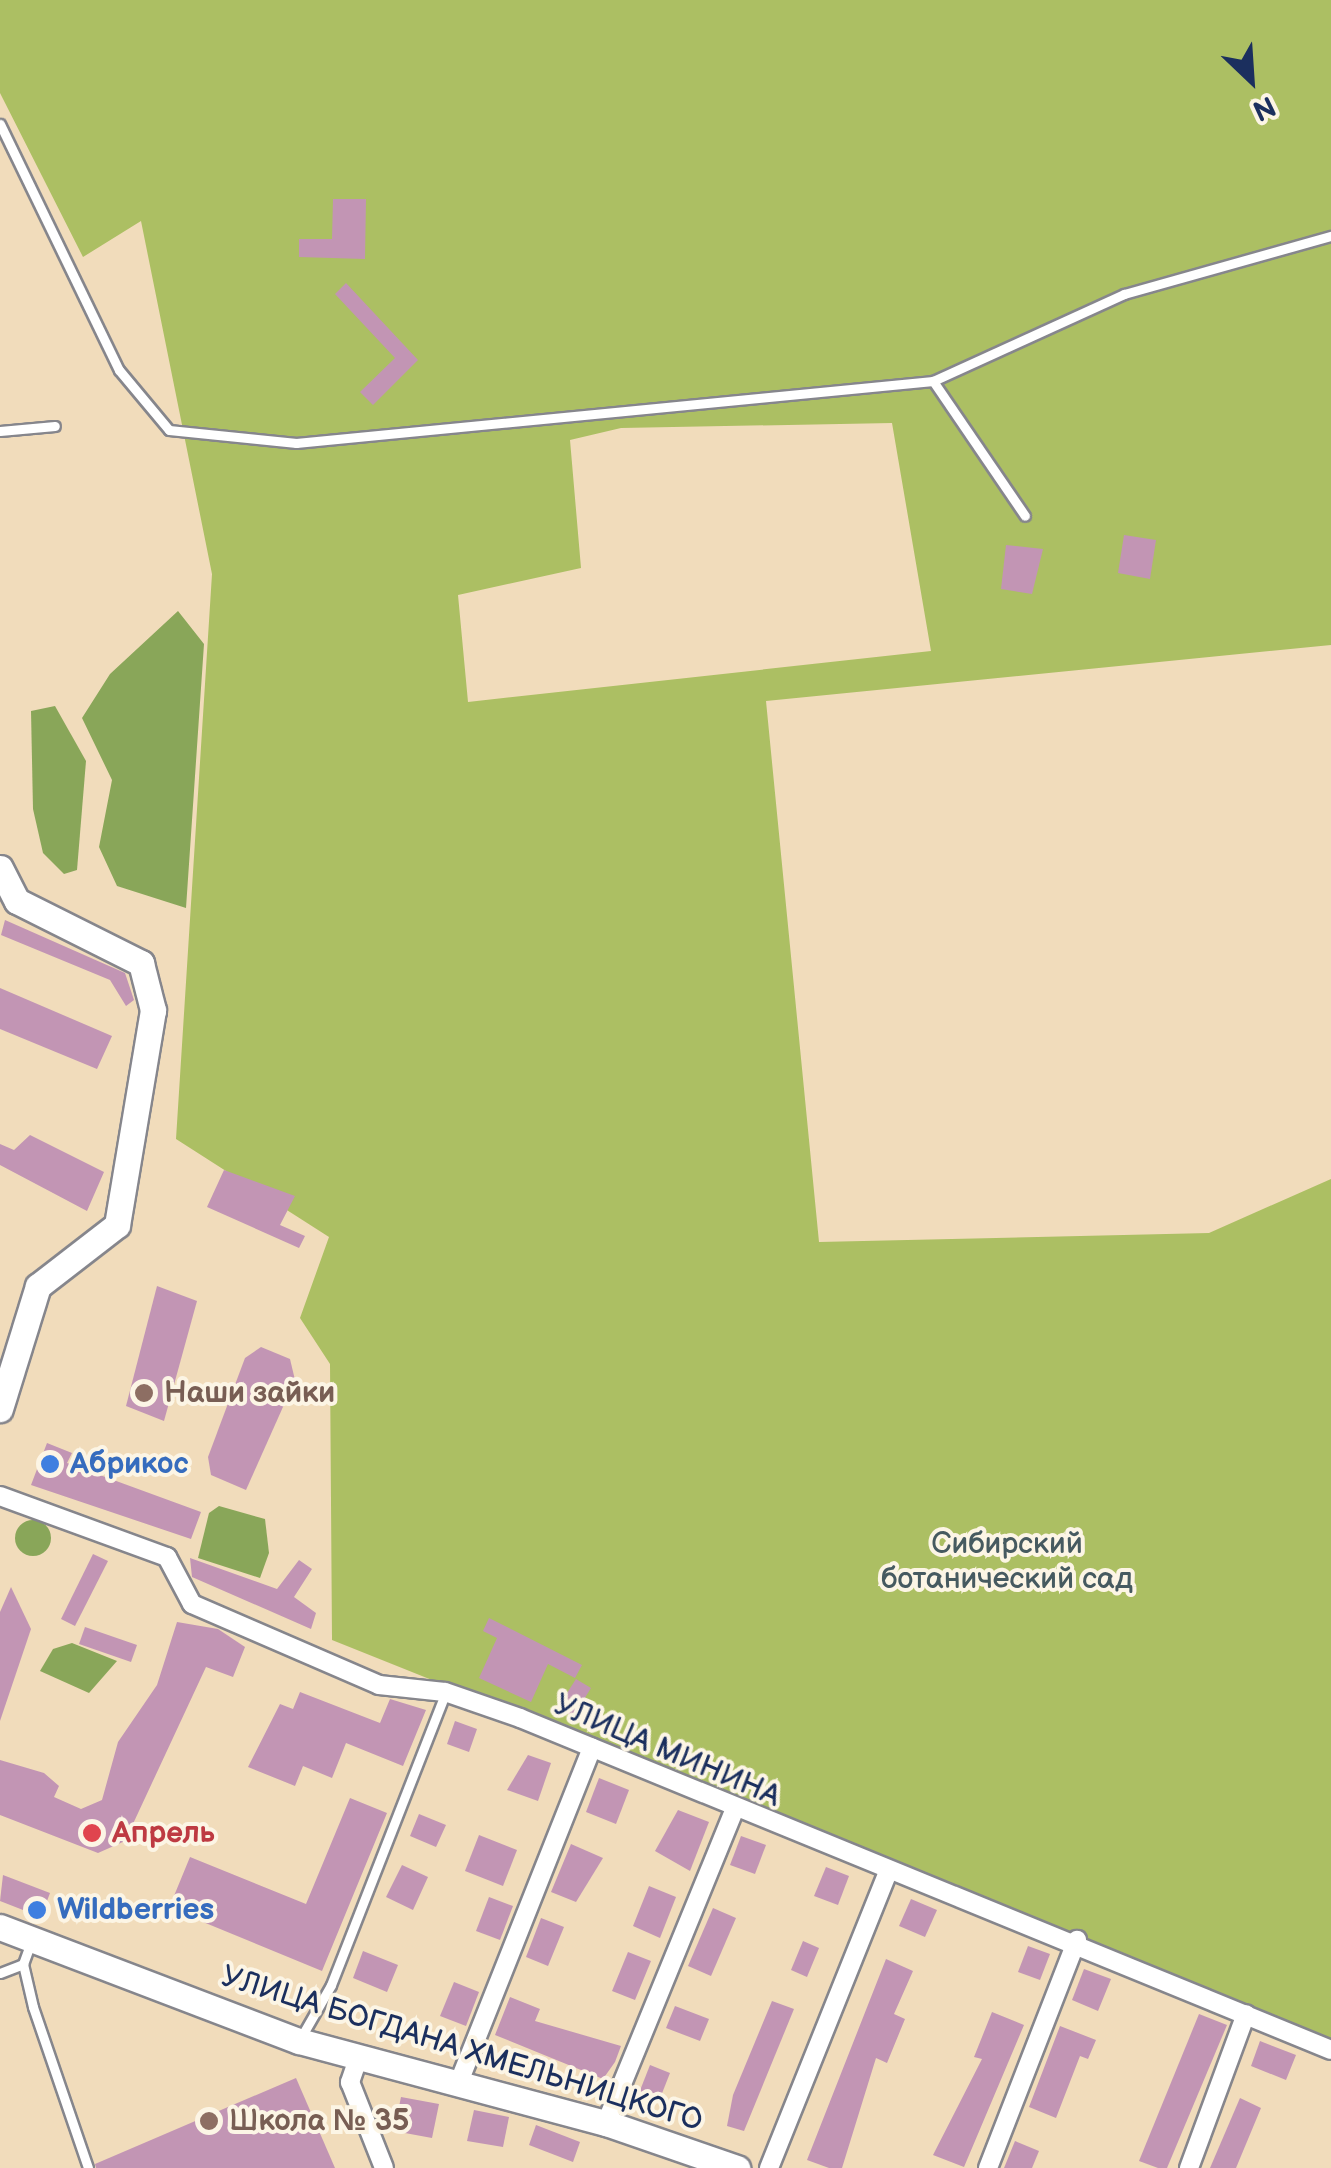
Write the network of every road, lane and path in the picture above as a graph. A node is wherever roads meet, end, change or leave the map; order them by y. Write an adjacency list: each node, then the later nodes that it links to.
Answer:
1 (0, 124): 3 (lane)
2 (1331, 236): 3 (lane)
3 (933, 381): 6 (lane)
4 (55, 426): 5 (lane)
5 (0, 431)
6 (1025, 516)
7 (0, 868): 8 (street)
8 (0, 1409)
9 (0, 1496): 10 (street, УЛИЦА МИНИНА)
10 (446, 1692): 11 (street, УЛИЦА МИНИНА); 19 (lane)
11 (592, 1748): 12 (street, УЛИЦА МИНИНА); 22 (street)
12 (734, 1811): 13 (street, УЛИЦА МИНИНА); 23 (street)
13 (888, 1870): 15 (street, УЛИЦА МИНИНА); 27 (street)
14 (0, 1926): 16 (street, УЛИЦА БОГДАНА ХМЕЛЬНИЦКОГО)
15 (1077, 1940): 18 (street, УЛИЦА МИНИНА); 28 (street)
16 (27, 1951): 17 (lane); 19 (street, УЛИЦА БОГДАНА ХМЕЛЬНИЦКОГО); 24 (lane)
17 (0, 1973)
18 (1246, 2014): 20 (street, УЛИЦА МИНИНА); 29 (street)
19 (299, 2041): 21 (street, УЛИЦА БОГДАНА ХМЕЛЬНИЦКОГО)
20 (1331, 2050)
21 (359, 2056): 22 (street, УЛИЦА БОГДАНА ХМЕЛЬНИЦКОГО); 25 (street)
22 (460, 2082): 23 (street, УЛИЦА БОГДАНА ХМЕЛЬНИЦКОГО)
23 (606, 2122): 26 (street, УЛИЦА БОГДАНА ХМЕЛЬНИЦКОГО)
24 (88, 2168)
25 (384, 2168)
26 (737, 2168)
27 (769, 2168)
28 (988, 2168)
29 (1188, 2168)

